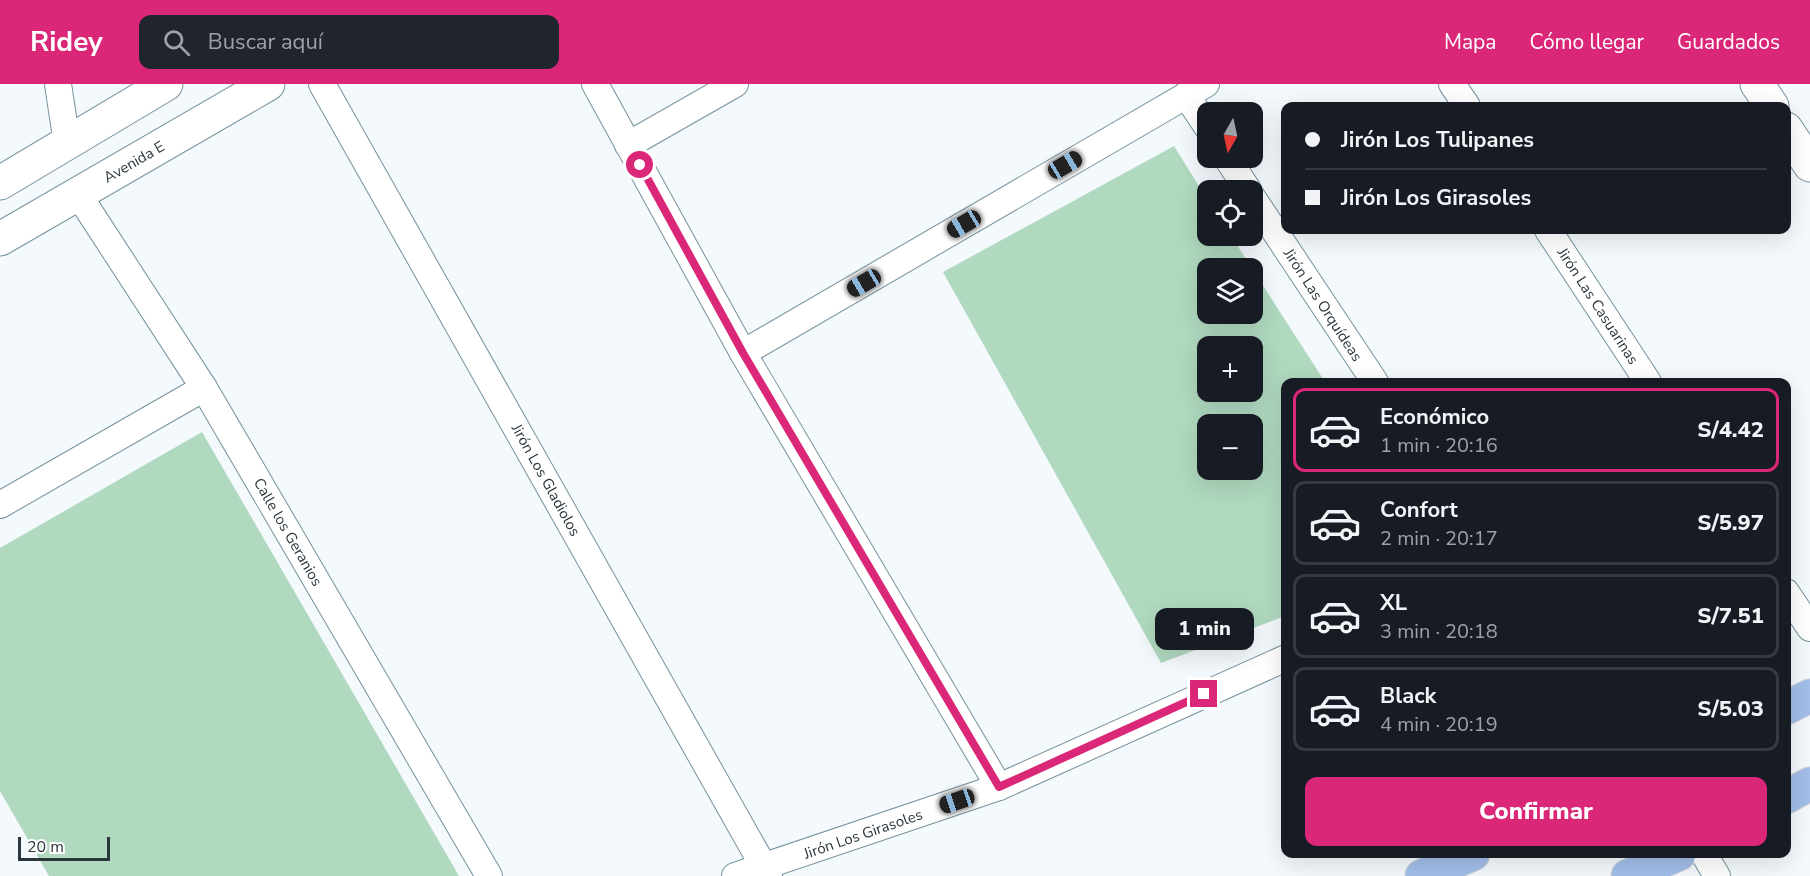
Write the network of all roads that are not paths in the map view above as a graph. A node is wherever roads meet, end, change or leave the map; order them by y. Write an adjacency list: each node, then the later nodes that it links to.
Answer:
1 (58, 84): 13 (street)
2 (165, 84): 13 (street)
3 (268, 84): 17 (street, Avenida E)
4 (322, 84): 37 (street, Jirón Los Gladiolos)
5 (596, 84): 14 (street)
6 (735, 84): 14 (street)
7 (1452, 84): 10 (street)
8 (1758, 84): 11 (street)
9 (1196, 90): 21 (street)
10 (1464, 102)
11 (1769, 102)
12 (1791, 136): 15 (street)
13 (67, 144): 16 (street)
14 (628, 145): 21 (street)
15 (1810, 165)
16 (0, 183)
17 (78, 194): 20 (street, Avenida E); 24 (street, Calle los Geranios)
18 (1263, 214): 22 (street, Jirón Las Orquídeas)
19 (1551, 234): 23 (street, Jirón Las Casuarinas)
20 (0, 239)
21 (743, 353): 32 (street)
22 (1372, 378)
23 (1645, 378)
24 (204, 388): 25 (street); 38 (street, Calle los Geranios)
25 (0, 505)
26 (1791, 600): 27 (street)
27 (1810, 628)
28 (1281, 660): 32 (street, Jirón Los Girasoles)
29 (1810, 696): 30 (main road)
30 (1791, 706)
31 (1810, 784): 33 (main road)
32 (999, 787): 37 (street, Jirón Los Girasoles)
33 (1791, 794)
34 (1464, 858): 40 (main road)
35 (1669, 858): 41 (main road)
36 (1707, 858): 42 (street)
37 (767, 872): 39 (street, Jirón Los Girasoles)
38 (489, 876)
39 (735, 876)
40 (1422, 876)
41 (1628, 876)
42 (1718, 876)

